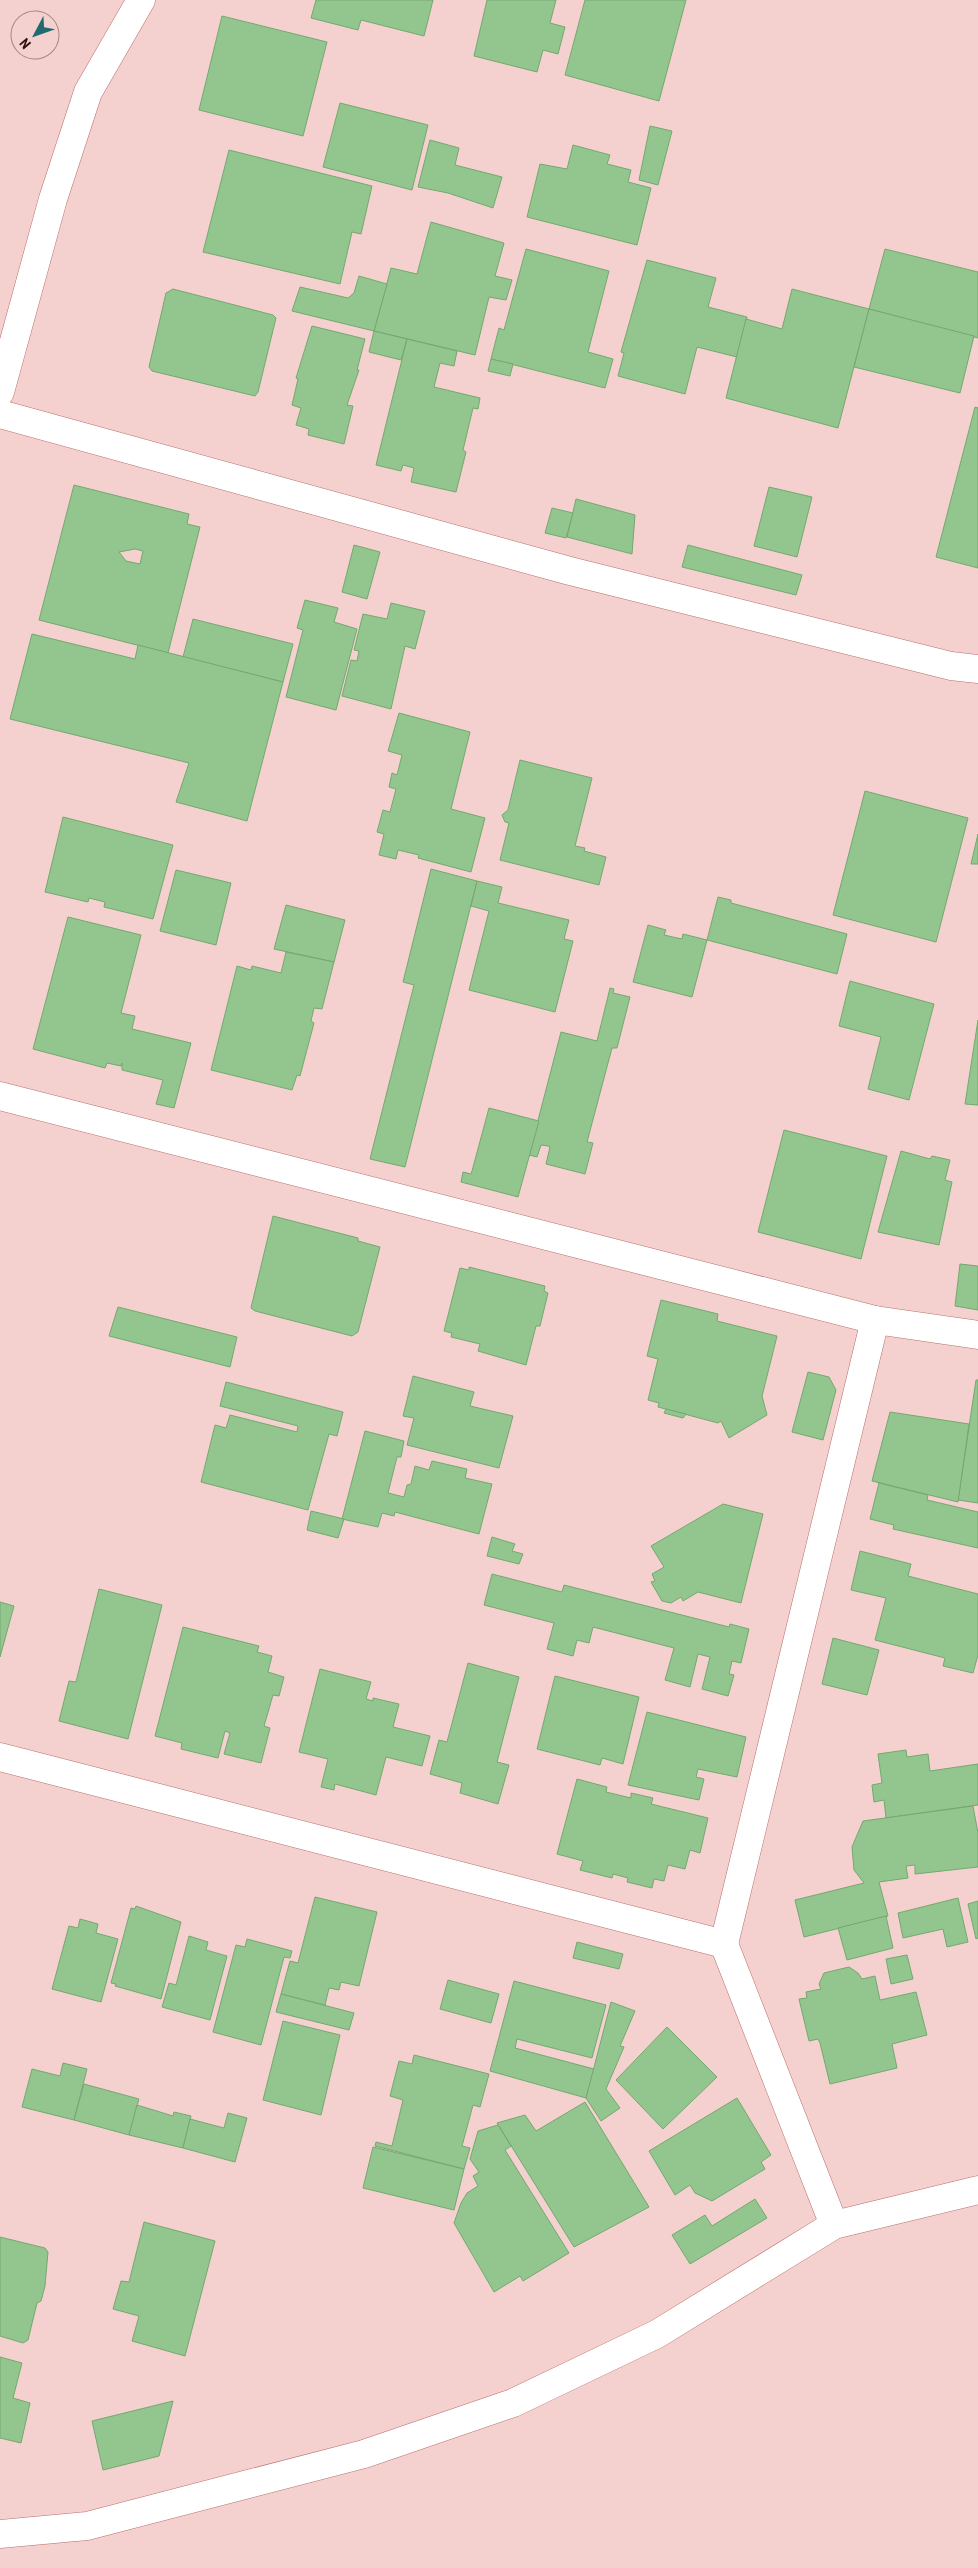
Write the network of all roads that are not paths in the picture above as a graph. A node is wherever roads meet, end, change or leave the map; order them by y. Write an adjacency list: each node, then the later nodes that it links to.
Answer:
1 (141, 0): 2 (street)
2 (0, 392)
3 (0, 414): 4 (street)
4 (978, 669)
5 (0, 1096): 6 (street)
6 (875, 1320): 7 (street); 9 (street)
7 (978, 1336)
8 (0, 1757): 9 (street)
9 (724, 1944): 11 (street)
10 (978, 2190): 11 (street)
11 (834, 2225): 12 (street)
12 (0, 2534)

